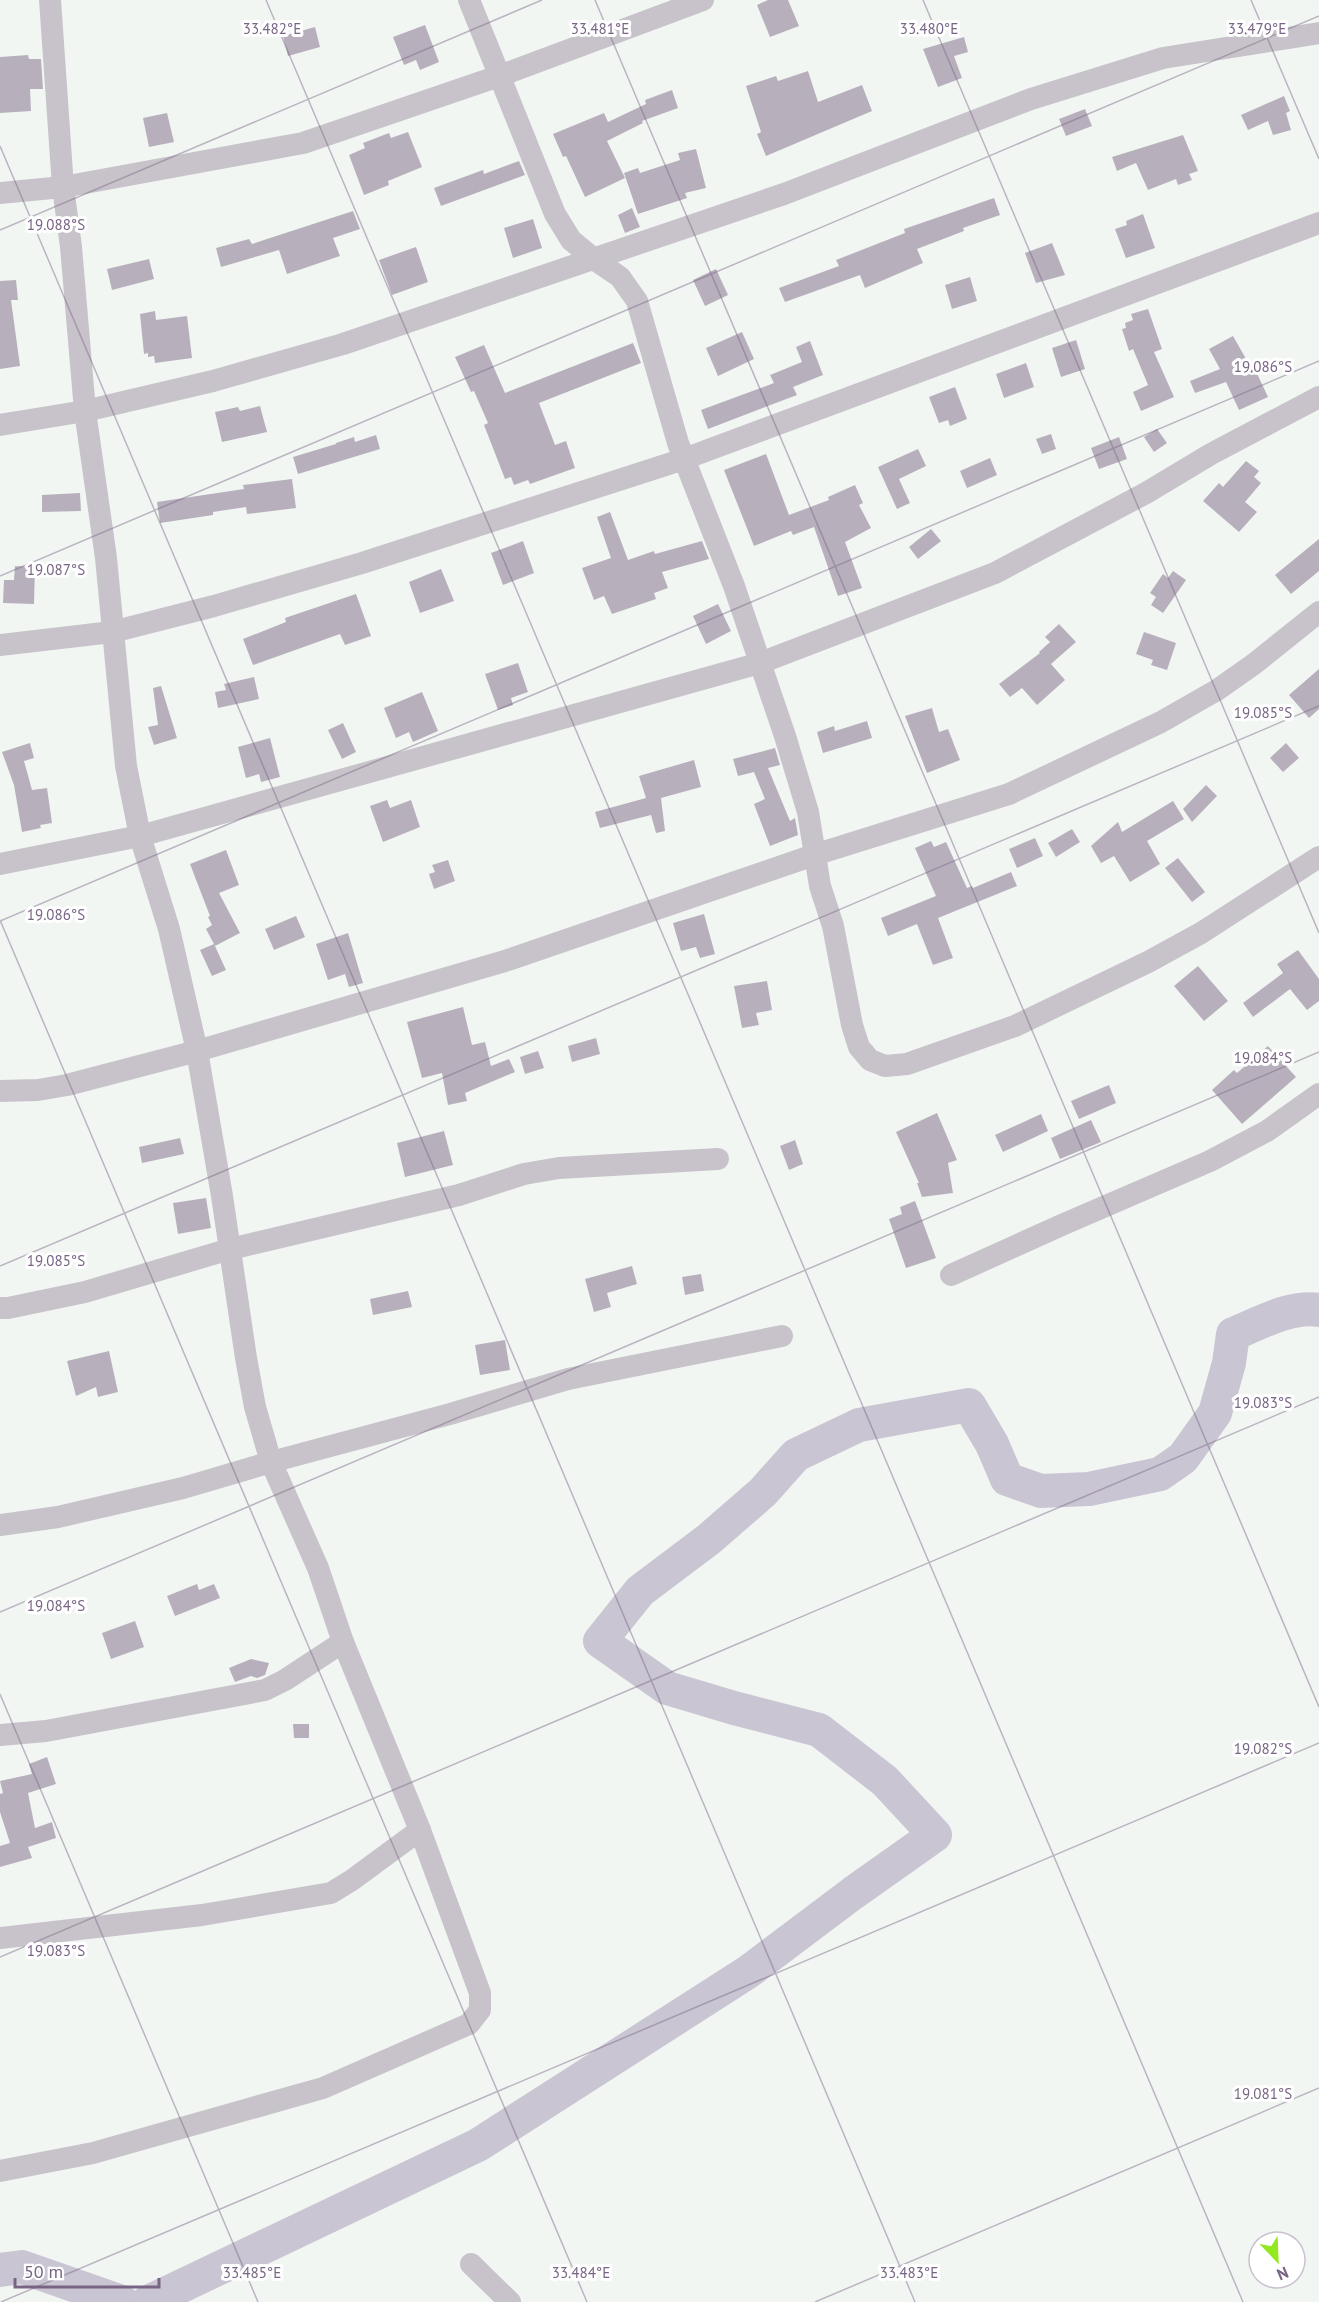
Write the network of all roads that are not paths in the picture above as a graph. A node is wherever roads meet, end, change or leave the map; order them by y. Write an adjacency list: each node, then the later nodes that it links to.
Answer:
1 (50, 0): 6 (street)
2 (469, 0): 5 (street)
3 (703, 0): 5 (street)
4 (1319, 33): 9 (street)
5 (499, 76): 6 (street); 9 (street)
6 (63, 187): 7 (street); 11 (street)
7 (0, 193)
8 (1319, 223): 13 (street)
9 (595, 260): 11 (street); 13 (street)
10 (1319, 397): 17 (street)
11 (85, 411): 12 (street); 15 (street)
12 (0, 425)
13 (684, 459): 15 (street); 17 (street)
14 (1319, 612): 19 (street)
15 (112, 632): 16 (street); 18 (street)
16 (0, 645)
17 (760, 663): 18 (street); 19 (street)
18 (140, 836): 21 (street); 22 (street)
19 (814, 855): 20 (street); 22 (street)
20 (1319, 857)
21 (0, 864)
22 (197, 1051): 23 (street); 26 (street)
23 (0, 1090)
24 (1319, 1094): 27 (street)
25 (718, 1159): 26 (street)
26 (230, 1249): 28 (street); 30 (street)
27 (951, 1275)
28 (0, 1308)
29 (782, 1336): 30 (street)
30 (271, 1462): 31 (street); 32 (street)
31 (0, 1525)
32 (343, 1642): 33 (street); 34 (street)
33 (0, 1735)
34 (420, 1830): 35 (street); 36 (street)
35 (0, 1938)
36 (0, 2171)
37 (471, 2264): 38 (street)
38 (510, 2302)

